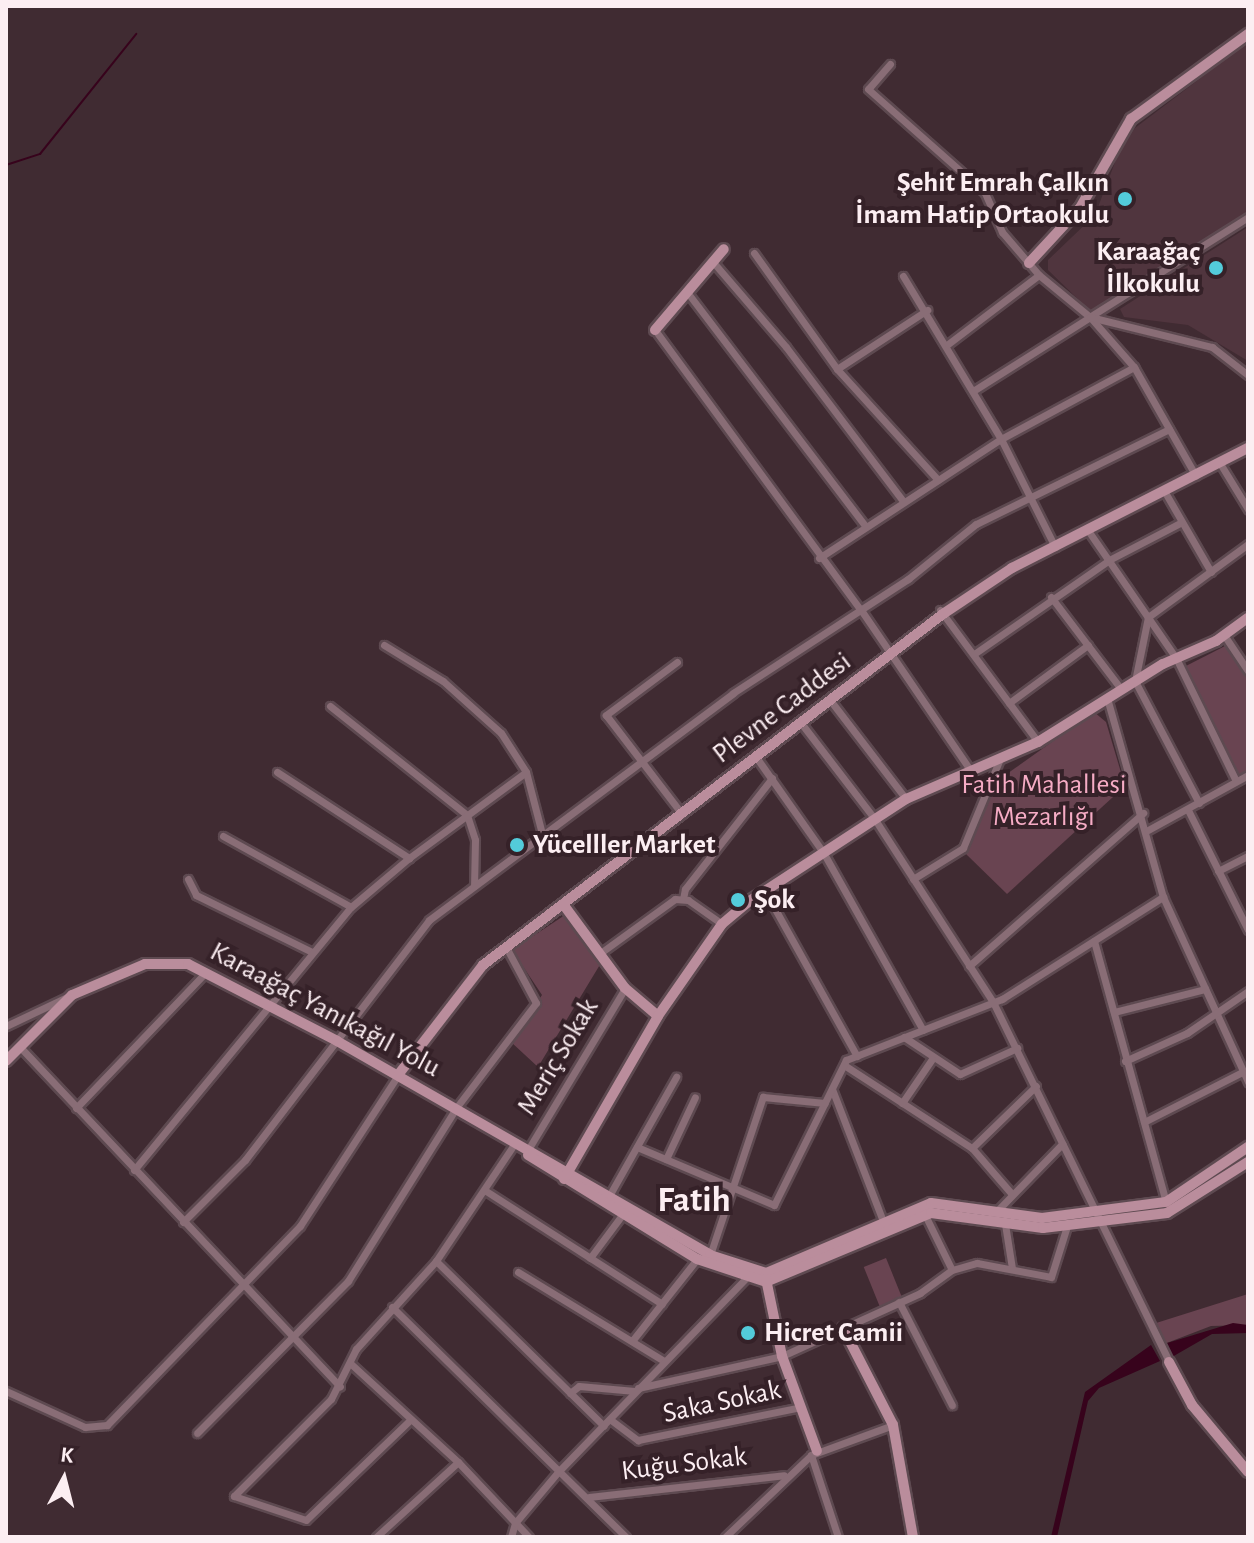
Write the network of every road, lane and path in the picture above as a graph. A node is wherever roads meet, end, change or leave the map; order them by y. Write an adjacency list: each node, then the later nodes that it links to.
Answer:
1 (1248, 34): 7 (street)
2 (890, 64): 7 (street)
3 (1248, 217): 12 (street)
4 (724, 249): 6 (street)
5 (754, 253): 16 (street)
6 (713, 262): 10 (street); 27 (street)
7 (1029, 263): 8 (street)
8 (1039, 275): 12 (street); 14 (street)
9 (903, 276): 11 (street)
10 (687, 292): 13 (street); 30 (street)
11 (927, 310): 14 (street); 16 (street)
12 (1090, 317): 15 (street); 17 (street); 18 (street)
13 (655, 330): 34 (street)
14 (948, 344): 18 (street)
15 (1134, 367): 19 (street); 20 (street)
16 (837, 369): 24 (street)
17 (1248, 375)
18 (973, 391): 20 (street)
19 (1169, 429): 23 (street); 26 (street)
20 (1001, 439): 24 (street); 26 (street)
21 (1248, 448): 22 (street, Plevne Caddesi)
22 (1221, 465): 23 (street, Plevne Caddesi); 28 (street)
23 (1197, 478): 25 (street, Plevne Caddesi)
24 (938, 480): 27 (street)
25 (1166, 494): 29 (street); 31 (street, Plevne Caddesi)
26 (1030, 497): 33 (street); 38 (street)
27 (903, 501): 30 (street)
28 (1248, 509)
29 (1182, 522): 35 (street); 36 (street)
30 (866, 527): 34 (street)
31 (1087, 529): 33 (street, Plevne Caddesi); 35 (street)
32 (1248, 544): 36 (street)
33 (1055, 547): 39 (street, Plevne Caddesi)
34 (819, 558): 38 (street)
35 (1109, 560): 37 (street); 40 (street)
36 (1211, 572): 40 (street)
37 (1051, 597): 44 (street); 45 (street)
38 (861, 610): 46 (street); 60 (street)
39 (941, 612): 45 (street); 46 (street, Plevne Caddesi)
40 (1148, 617): 47 (street); 50 (street)
41 (1248, 618): 42 (street)
42 (1224, 635): 47 (street); 49 (street)
43 (384, 645): 63 (street)
44 (1088, 645): 51 (street); 54 (street)
45 (974, 654): 54 (street)
46 (889, 657): 53 (street, Plevne Caddesi); 61 (street)
47 (1176, 658): 50 (street); 66 (street)
48 (677, 662): 60 (street)
49 (1248, 671)
50 (1135, 681): 51 (street); 68 (street)
51 (1121, 689): 52 (street)
52 (1107, 698): 57 (street); 70 (street)
53 (830, 700): 56 (street, Plevne Caddesi); 67 (street)
54 (1009, 703): 57 (street)
55 (330, 706): 72 (street)
56 (801, 723): 58 (street, Plevne Caddesi); 73 (street)
57 (1038, 742): 59 (street)
58 (756, 757): 65 (street); 71 (street, Plevne Caddesi)
59 (999, 761): 61 (street); 83 (street)
60 (642, 762): 71 (street); 76 (street)
61 (971, 771): 67 (street)
62 (277, 772): 80 (street)
63 (526, 772): 72 (street); 76 (street)
64 (1248, 775): 66 (street)
65 (772, 778): 78 (street); 87 (street)
66 (1236, 781): 68 (street)
67 (906, 799): 73 (street)
68 (1199, 803): 69 (street)
69 (1188, 810): 75 (street); 81 (street)
70 (1143, 813): 74 (street); 75 (street)
71 (682, 814): 88 (street, Plevne Caddesi)
72 (467, 815): 80 (street); 84 (street)
73 (874, 818): 78 (street); 83 (street)
74 (1134, 821): 75 (street); 97 (street)
75 (1147, 826): 86 (street)
76 (542, 834): 84 (street)
77 (223, 836): 89 (street)
78 (823, 852): 85 (street); 109 (street)
79 (1248, 856): 81 (street)
80 (409, 858): 89 (street)
81 (1218, 871): 90 (street)
82 (188, 879): 95 (street)
83 (913, 879): 97 (street)
84 (474, 886): 111 (street)
85 (765, 891): 91 (street); 114 (street)
86 (1163, 897): 93 (street); 100 (street)
87 (683, 899): 91 (street); 96 (street)
88 (563, 904): 94 (street, Plevne Caddesi); 96 (street)
89 (351, 907): 95 (street)
90 (1246, 917): 92 (street)
91 (722, 924): 107 (street)
92 (1248, 930)
93 (1094, 941): 103 (street); 106 (street)
94 (506, 947): 120 (street, Plevne Caddesi); 129 (street)
95 (312, 952): 104 (street)
96 (599, 954): 99 (street)
97 (969, 966): 103 (street)
98 (205, 973): 102 (street, Karaağaç Yanıkağıl Yolu); 104 (street, Karaağaç Yanıkağıl Yolu); 128 (street)
99 (625, 988): 107 (street); 136 (street, Meriç Sokak)
100 (1205, 989): 105 (street); 106 (street)
101 (1248, 991): 105 (street)
102 (72, 995): 108 (street, Karaağaç Yanıkağıl Yolu); 112 (street)
103 (993, 1002): 109 (street); 113 (street)
104 (268, 1007): 111 (street, Karaağaç Yanıkağıl Yolu); 140 (street)
105 (1215, 1011): 117 (street); 119 (street)
106 (1114, 1012): 117 (street)
107 (658, 1016): 141 (street)
108 (6, 1026)
109 (923, 1030): 110 (street)
110 (904, 1037): 114 (street); 115 (street)
111 (337, 1041): 120 (street, Karaağaç Yanıkağıl Yolu); 152 (street)
112 (21, 1048): 116 (street); 128 (street)
113 (1017, 1048): 115 (street); 123 (street)
114 (857, 1056): 118 (street)
115 (932, 1059): 127 (street)
116 (6, 1061)
117 (1125, 1061): 130 (street)
118 (844, 1065): 124 (street); 127 (street)
119 (1242, 1072): 122 (street); 130 (street)
120 (398, 1075): 129 (street, Karaağaç Yanıkağıl Yolu); 164 (street)
121 (676, 1077): 134 (street)
122 (1248, 1082)
123 (1036, 1086): 132 (street); 137 (street)
124 (832, 1089): 126 (street); 151 (street)
125 (695, 1097): 138 (street)
126 (825, 1103): 142 (street); 142 (street)
127 (902, 1103): 137 (street)
128 (76, 1108): 140 (street)
129 (456, 1108): 131 (street, Karaağaç Yanıkağıl Yolu); 169 (street)
130 (1144, 1122): 146 (street)
131 (484, 1124): 133 (street); 136 (street)
132 (1062, 1144): 144 (street); 150 (street)
133 (513, 1146): 141 (street); 143 (street)
134 (637, 1147): 138 (street); 145 (street)
135 (1248, 1147): 146 (street)
136 (529, 1148): 141 (street)
137 (972, 1148): 144 (street)
138 (666, 1159): 142 (street)
139 (1248, 1162): 150 (street)
140 (134, 1170): 152 (street)
141 (566, 1175): 145 (street); 148 (street)
142 (736, 1186): 155 (street)
143 (486, 1191): 156 (street); 158 (street)
144 (1011, 1193): 147 (street)
145 (609, 1196): 155 (street)
146 (1166, 1202): 150 (street)
147 (994, 1214): 150 (street); 151 (street)
148 (622, 1215): 156 (street); 157 (street)
149 (925, 1215): 153 (street); 160 (street); 163 (street)
150 (1096, 1217): 154 (street); 173 (street)
151 (883, 1221): 163 (street)
152 (183, 1222): 164 (street)
153 (1005, 1224): 154 (street); 159 (street)
154 (1067, 1226): 159 (street)
155 (710, 1255): 162 (street)
156 (590, 1258): 166 (street)
157 (697, 1259): 162 (street); 166 (street)
158 (436, 1261): 167 (street); 178 (street)
159 (1012, 1268): 160 (street)
160 (952, 1270): 165 (street)
161 (518, 1272): 170 (street)
162 (750, 1275): 163 (street); 172 (street)
163 (766, 1277): 171 (street)
164 (243, 1287): 169 (street); 177 (street)
165 (899, 1302): 168 (street); 179 (street)
166 (662, 1304): 170 (street)
167 (392, 1307): 174 (street); 188 (street)
168 (843, 1328): 171 (street); 183 (street)
169 (292, 1339): 175 (street); 185 (street)
170 (632, 1341): 172 (street)
171 (782, 1356): 176 (street); 180 (street)
172 (664, 1361): 176 (street)
173 (1169, 1362): 189 (street)
174 (350, 1363): 175 (street); 181 (street)
175 (340, 1386): 181 (street)
176 (637, 1389): 178 (street); 182 (street)
177 (6, 1391)
178 (570, 1393): 184 (street)
179 (952, 1405)
180 (801, 1407): 182 (street, Saka Sokak); 186 (street)
181 (410, 1420): 187 (street)
182 (611, 1420): 184 (street)
183 (893, 1425): 186 (street); 199 (street)
184 (604, 1426): 188 (street)
185 (197, 1433)
186 (814, 1453): 190 (street); 198 (street)
187 (458, 1462): 192 (street); 193 (street)
188 (558, 1472): 191 (street); 192 (street)
189 (1248, 1472)
190 (784, 1475): 191 (street, Kuğu Sokak); 197 (street)
191 (589, 1497): 196 (street)
192 (515, 1523): 194 (street); 195 (street)
193 (376, 1537)
194 (511, 1537)
195 (529, 1537)
196 (626, 1537)
197 (725, 1537)
198 (838, 1537)
199 (913, 1537)

